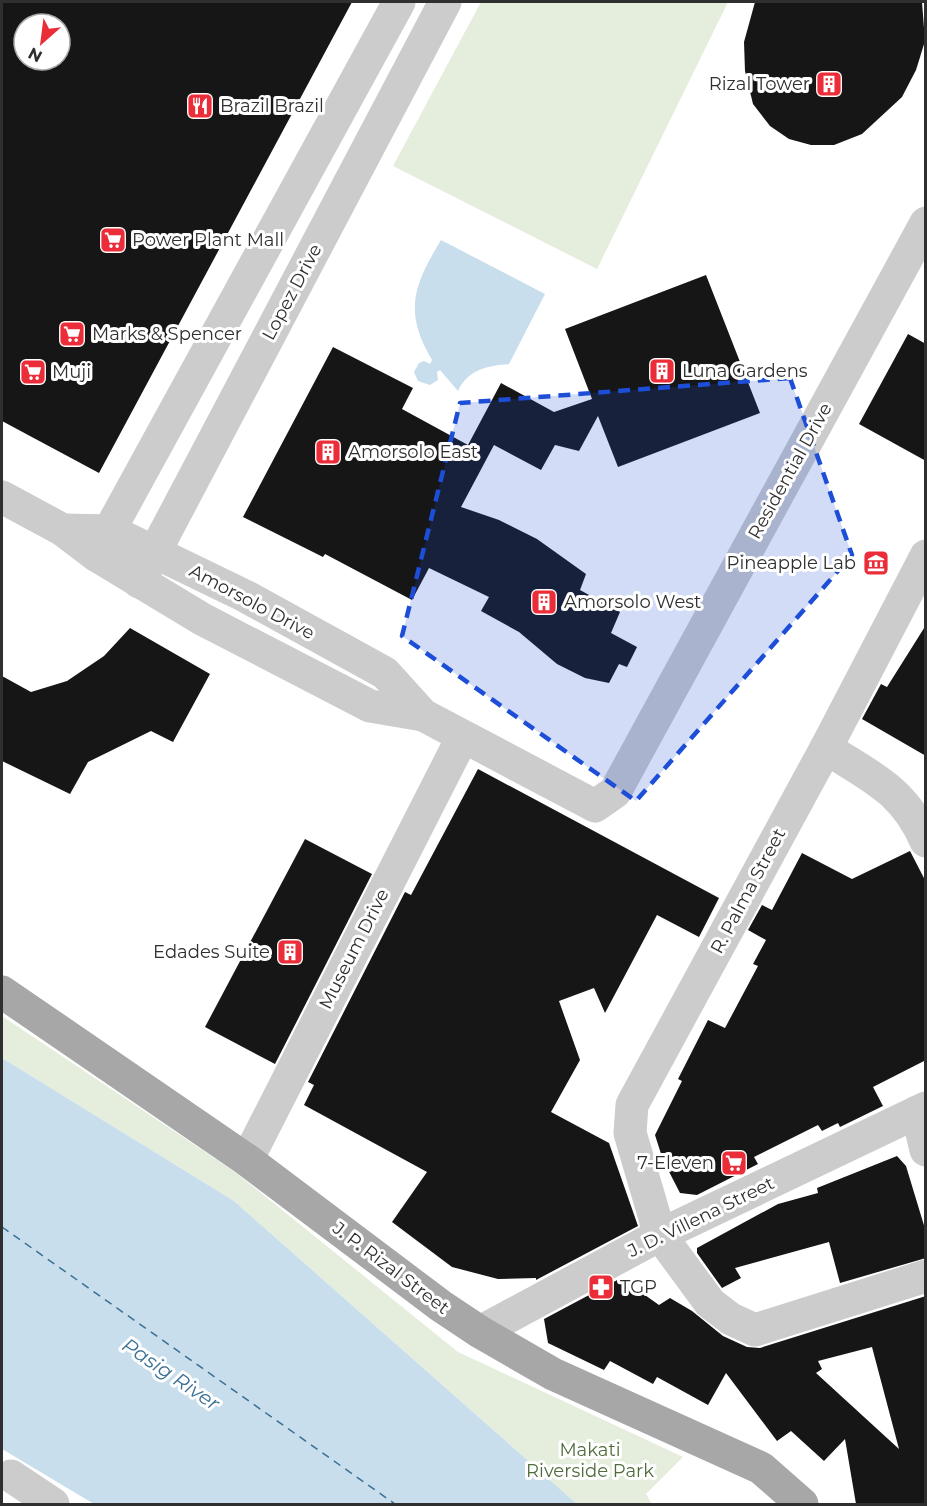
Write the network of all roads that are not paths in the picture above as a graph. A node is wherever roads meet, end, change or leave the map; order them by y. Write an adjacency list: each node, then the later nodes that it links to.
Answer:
1 (399, 2): 5 (street)
2 (445, 2): 6 (street, Lopez Drive)
3 (926, 223): 12 (street, Residential Drive)
4 (2, 497): 5 (street, Amorsolo Drive)
5 (104, 543): 6 (street, Amorsolo Drive); 8 (street, Amorsolo Drive)
6 (156, 551): 8 (street, Lopez Drive); 9 (street, Amorsolo Drive)
7 (926, 556): 11 (street, R. Palma Street)
8 (139, 582): 9 (street, Amorsolo Drive)
9 (423, 715): 10 (street, Amorsolo Drive)
10 (462, 738): 12 (street, Amorsolo Drive); 17 (street, Museum Drive)
11 (826, 748): 13 (street); 18 (street, R. Palma Street)
12 (595, 806)
13 (926, 841)
14 (2, 992): 17 (main road, J. P. Rizal Street)
15 (921, 1110): 16 (street); 18 (street, J. D. Villena Street)
16 (926, 1150)
17 (247, 1160): 20 (main road, J. P. Rizal Street)
18 (660, 1235): 19 (street, R. Palma Street); 20 (street, J. D. Villena Street)
19 (926, 1276)
20 (480, 1332): 23 (main road, J. P. Rizal Street)
21 (12, 1476): 22 (street)
22 (53, 1504)
23 (802, 1504)

